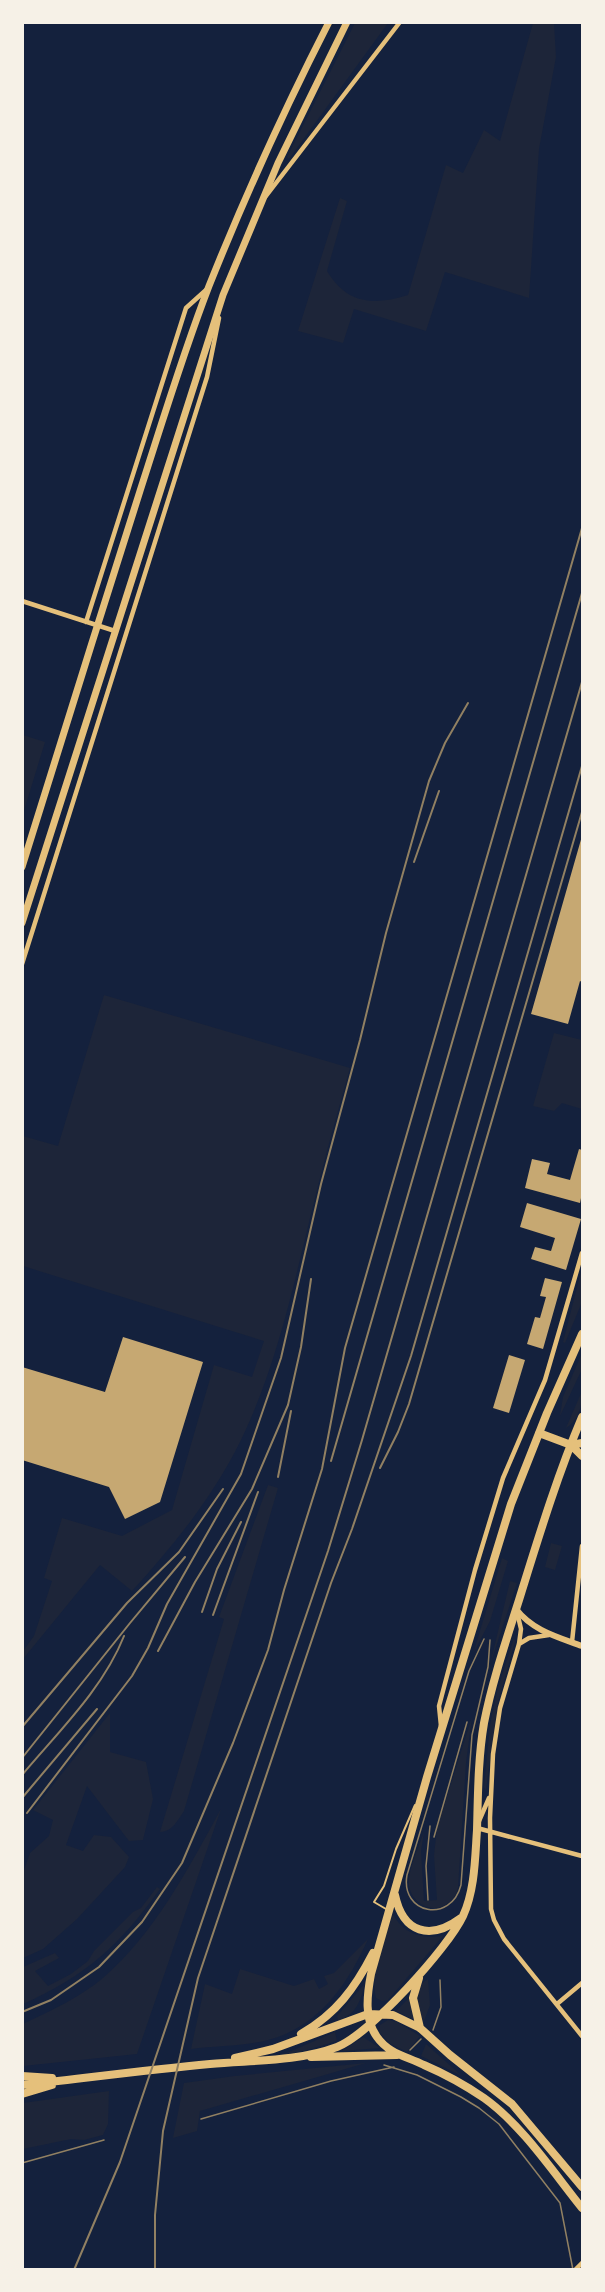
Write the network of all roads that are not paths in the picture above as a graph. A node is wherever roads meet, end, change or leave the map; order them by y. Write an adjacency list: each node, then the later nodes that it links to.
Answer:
1 (329, 22): 5 (main road)
2 (347, 22): 4 (main road)
3 (400, 22): 4 (street)
4 (259, 205): 6 (main road)
5 (208, 288): 8 (street); 9 (main road)
6 (223, 295): 10 (main road); 13 (street)
7 (22, 601): 8 (street)
8 (86, 622): 9 (street)
9 (97, 625): 10 (street); 11 (main road)
10 (115, 631): 12 (main road)
11 (22, 867)
12 (22, 923)
13 (22, 964)
14 (582, 1253): 28 (street)
15 (582, 1334): 17 (main road)
16 (582, 1417): 19 (main road)
17 (539, 1433): 19 (main road); 28 (main road)
18 (582, 1443): 19 (main road)
19 (571, 1445): 20 (main road); 22 (main road)
20 (582, 1456)
21 (582, 1546): 23 (street)
22 (516, 1609): 24 (street); 26 (street); 31 (main road)
23 (579, 1609): 25 (street)
24 (549, 1635): 25 (street); 26 (street)
25 (572, 1642): 27 (street)
26 (519, 1644): 30 (street)
27 (582, 1646)
28 (441, 1732): 29 (main road)
29 (427, 1777): 34 (main road); 35 (lane)
30 (491, 1792): 31 (street); 32 (street)
31 (477, 1828): 32 (street); 36 (main road)
32 (490, 1831): 33 (street); 40 (street)
33 (582, 1856)
34 (395, 1894): 35 (main road); 36 (main road)
35 (390, 1911): 37 (main road)
36 (463, 1916): 38 (main road)
37 (383, 1932): 42 (main road); 46 (main road)
38 (423, 1969): 41 (main road); 44 (main road)
39 (582, 1983): 40 (street)
40 (557, 2004): 45 (street)
41 (381, 2013): 42 (main road); 43 (main road); 44 (main road)
42 (368, 2014): 43 (main road); 46 (main road)
43 (370, 2023): 47 (main road); 48 (main road)
44 (420, 2028): 54 (main road)
45 (582, 2036)
46 (279, 2047): 49 (main road)
47 (397, 2055): 48 (main road); 55 (main road)
48 (283, 2059): 49 (main road)
49 (213, 2063): 51 (main road)
50 (22, 2076): 51 (main road)
51 (74, 2079): 52 (main road); 53 (main road)
52 (22, 2085)
53 (22, 2094)
54 (582, 2187)
55 (582, 2208)
56 (582, 2263): 57 (street)
57 (575, 2270)

